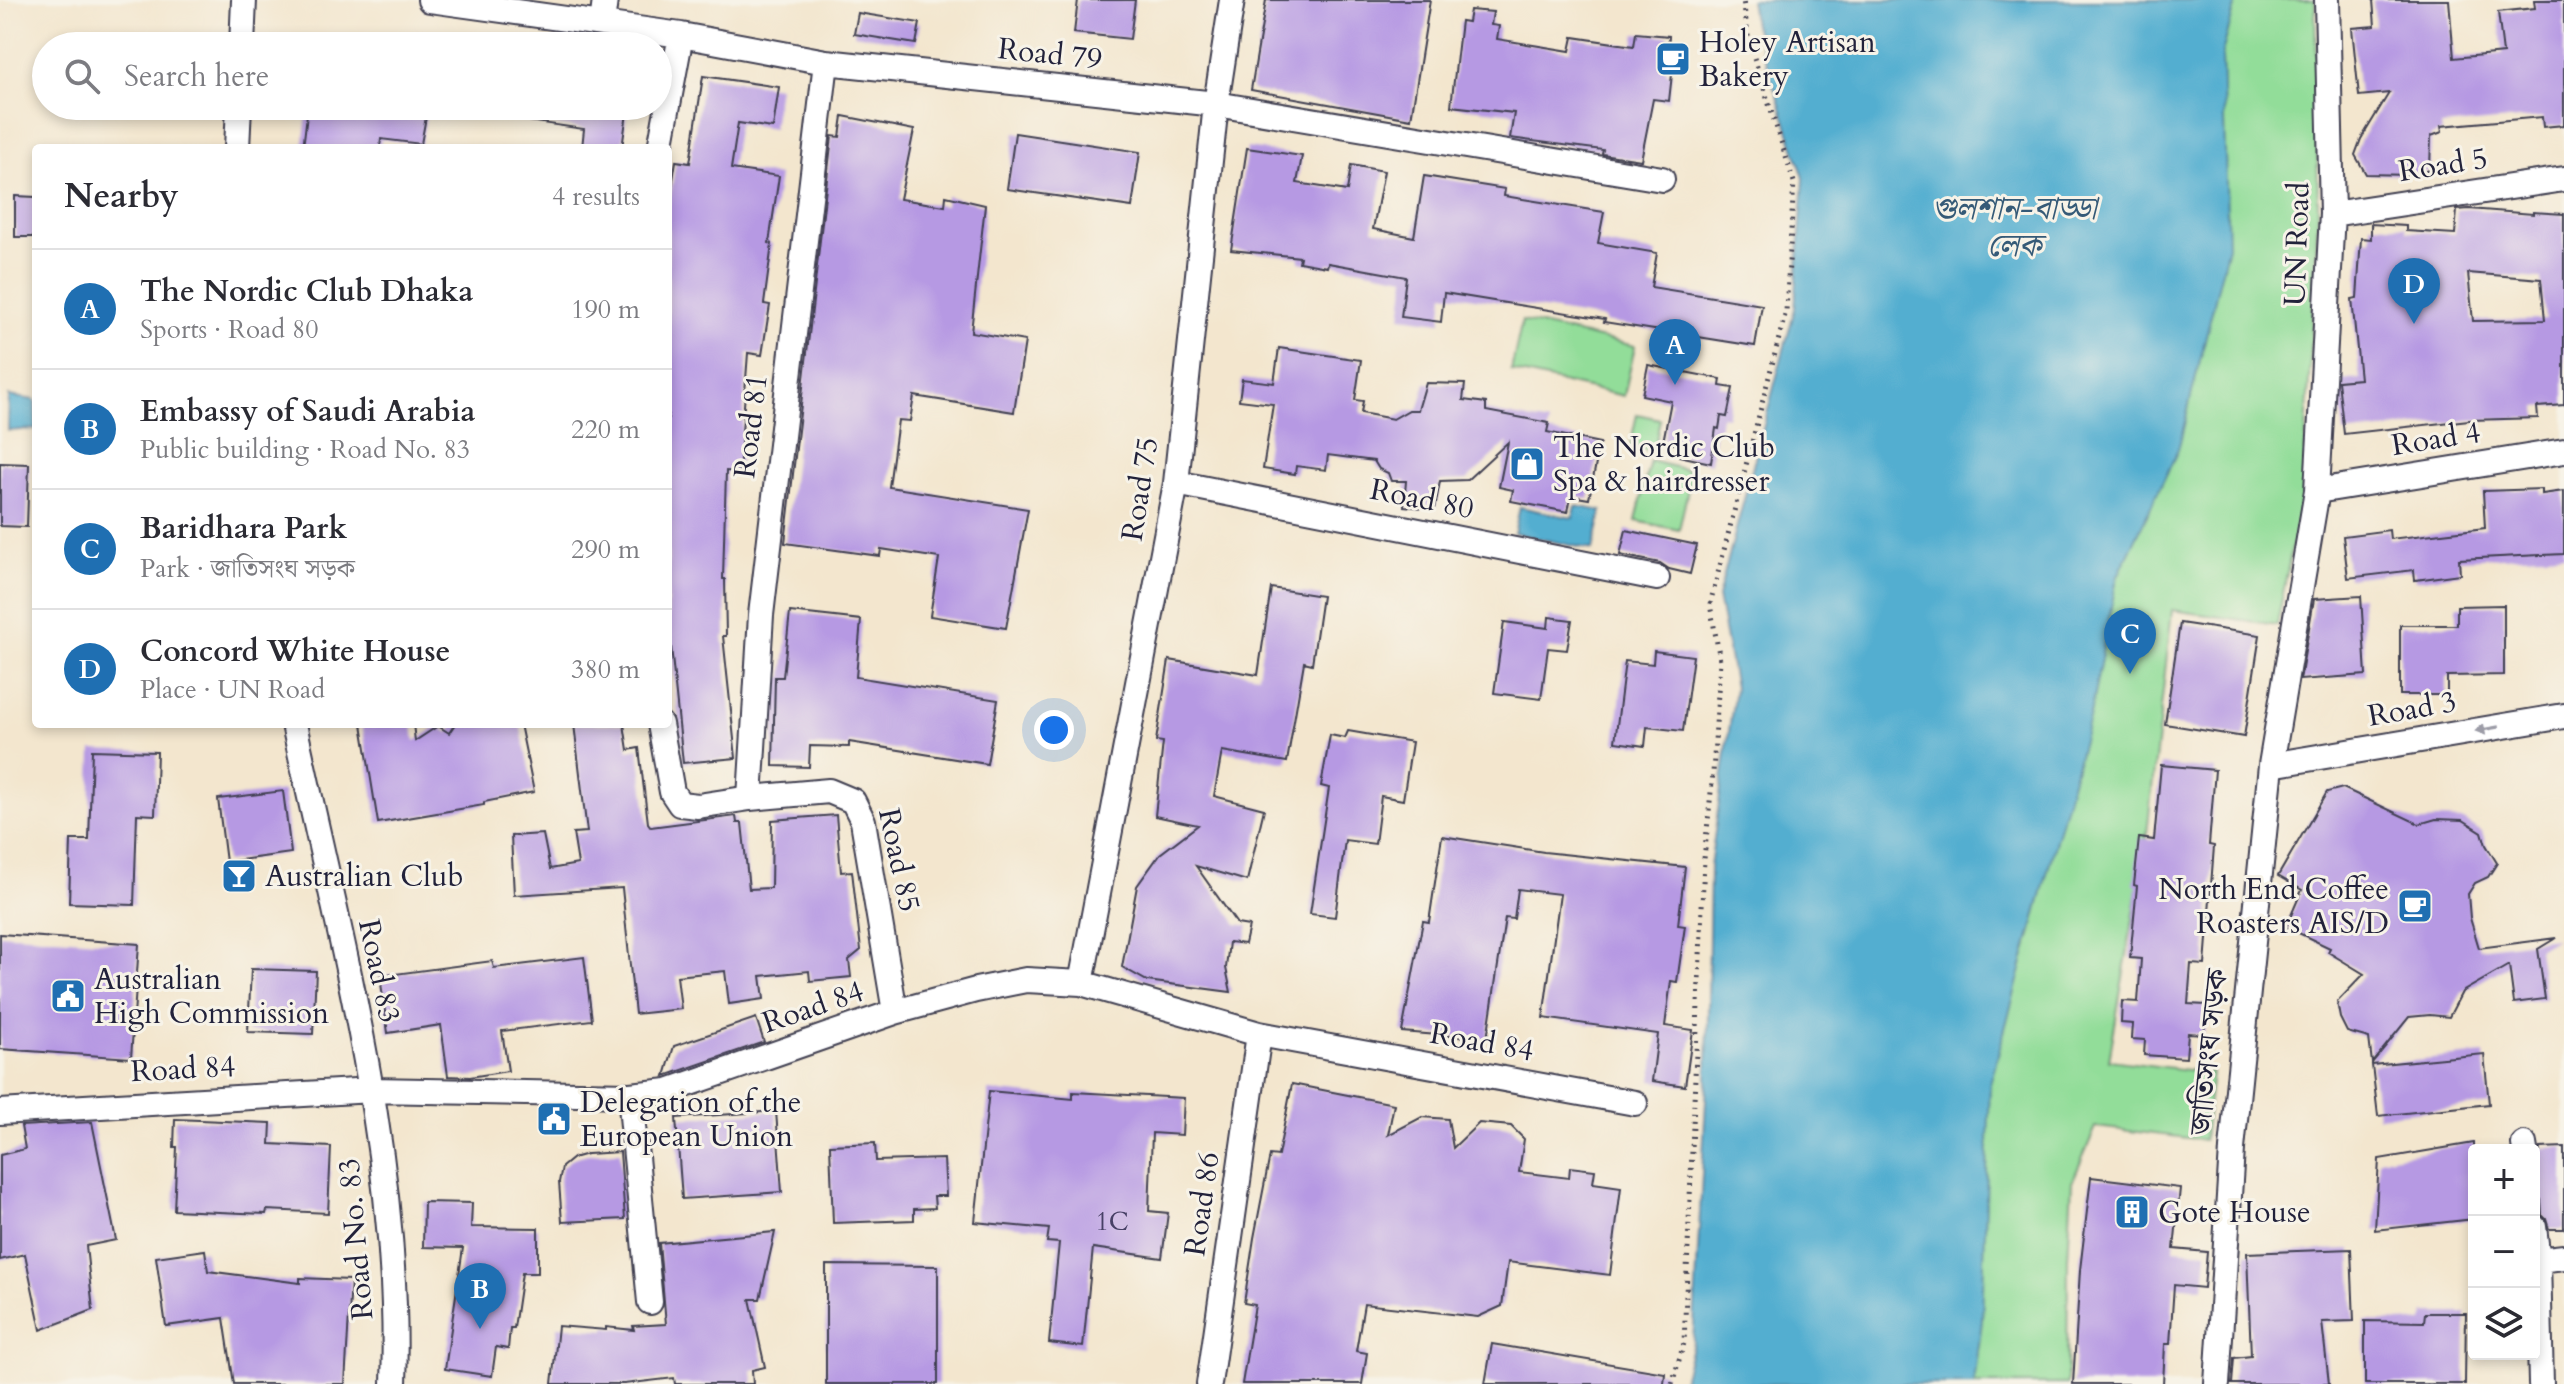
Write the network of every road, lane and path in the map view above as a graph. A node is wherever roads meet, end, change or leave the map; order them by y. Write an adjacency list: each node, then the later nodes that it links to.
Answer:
1 (244, 0): 7 (street)
2 (430, 0): 6 (street, Road 79)
3 (1232, 0): 13 (street, Road 75)
4 (1743, 0): 43 (path)
5 (2327, 0): 20 (street, UN Road)
6 (604, 12): 8 (street, Road 79)
7 (243, 32)
8 (671, 32)
9 (672, 32): 10 (street, Road 79)
10 (681, 35): 11 (street, Road 79); 12 (street)
11 (826, 62): 13 (street, Road 79); 29 (street, Road 81)
12 (672, 83)
13 (1216, 104): 18 (street, Road 79); 22 (street, Road 75)
14 (238, 120): 16 (street)
15 (665, 120): 17 (street)
16 (237, 144)
17 (661, 144)
18 (1662, 179)
19 (2564, 179): 20 (street, Road 5)
20 (2332, 214): 23 (street, UN Road)
21 (2564, 451): 23 (street, Road 4)
22 (1176, 483): 24 (street, Road 80); 30 (street, Road 75)
23 (2317, 491): 28 (street, জাতিসংঘ সড়ক)
24 (1657, 578)
25 (2564, 716): 28 (street, Road 3, one-way to 28)
26 (295, 728): 33 (street, Road 83)
27 (661, 728): 29 (street, Road 85)
28 (2271, 765): 44 (street, জাতিসংঘ সড়ক)
29 (750, 798): 31 (street, Road 85)
30 (1081, 983): 31 (street, Road 84); 32 (street, Road 84)
31 (895, 1012): 34 (street, Road 84)
32 (1259, 1034): 35 (street, Road 84); 42 (street, Road 86)
33 (372, 1090): 34 (street, Road 84); 36 (street, Road 84); 41 (street, Road No. 83)
34 (630, 1095): 40 (street)
35 (1635, 1103)
36 (0, 1112)
37 (2564, 1257): 38 (street)
38 (2540, 1260)
39 (2539, 1288): 45 (street)
40 (650, 1302)
41 (394, 1384)
42 (1209, 1384)
43 (1672, 1384)
44 (2217, 1384)
45 (2541, 1384)

